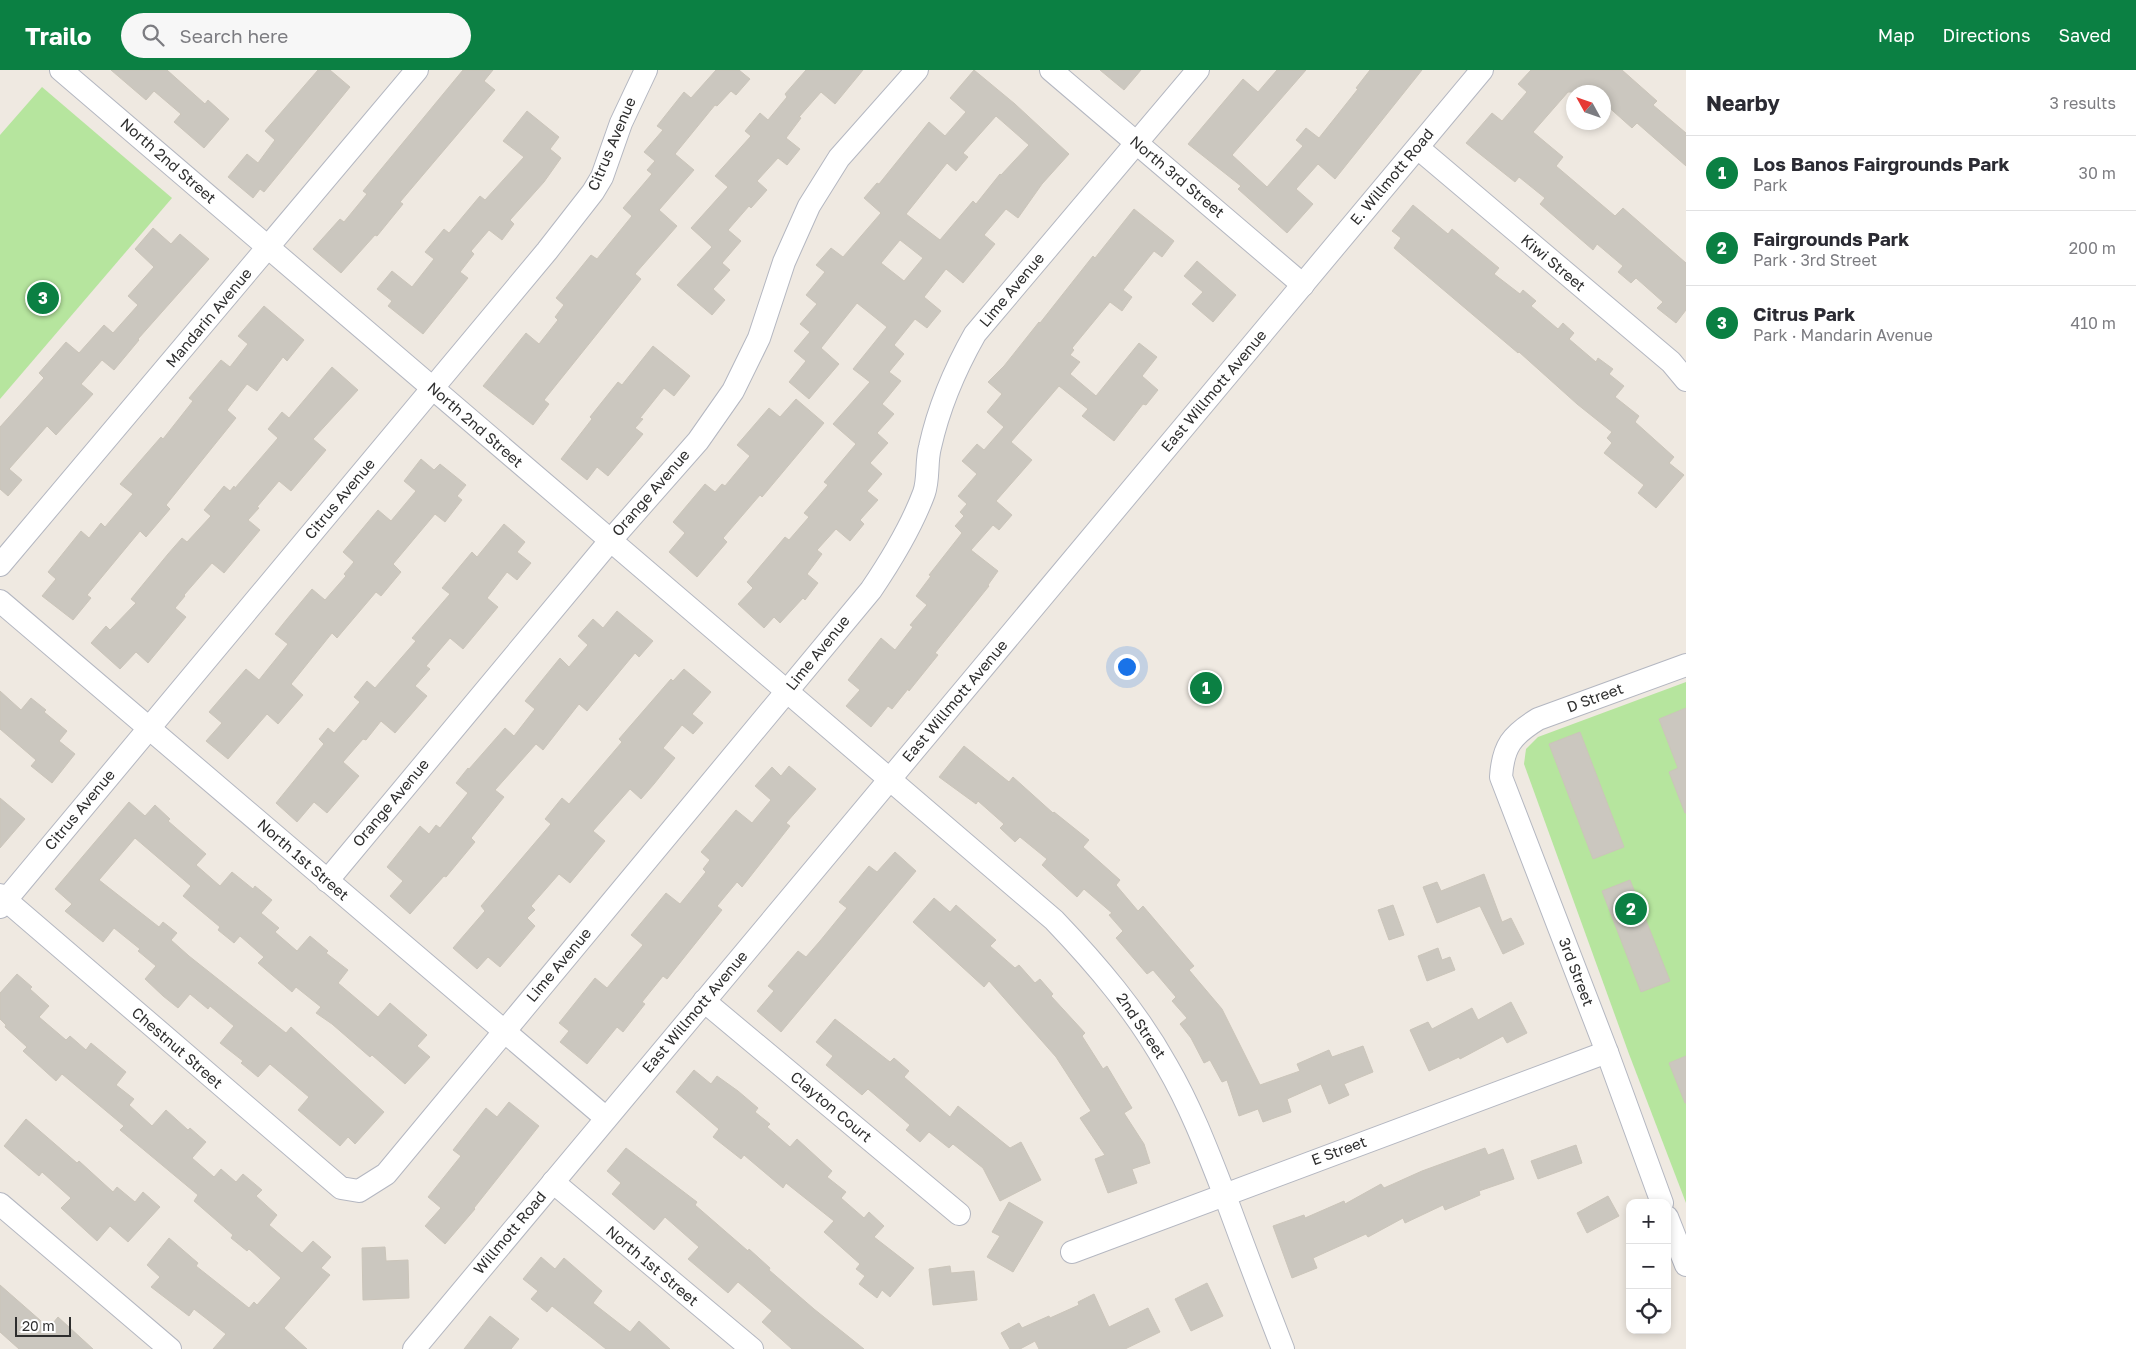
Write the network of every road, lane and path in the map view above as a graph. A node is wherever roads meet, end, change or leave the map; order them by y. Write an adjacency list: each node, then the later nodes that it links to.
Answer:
1 (61, 70): 10 (street, North 2nd Street)
2 (646, 70): 13 (street, Citrus Avenue)
3 (917, 70): 14 (street, Orange Avenue)
4 (1051, 70): 8 (street, North 3rd Street)
5 (1198, 70): 8 (street, Lime Avenue)
6 (1482, 70): 9 (street, E. Willmott Road)
7 (405, 74): 10 (street, Mandarin Avenue)
8 (1136, 142): 11 (street, North 3rd Street); 18 (street, Lime Avenue)
9 (1418, 148): 11 (street, E. Willmott Road); 12 (street, Kiwi Street)
10 (268, 248): 13 (street, North 2nd Street); 15 (street, Mandarin Avenue)
11 (1303, 285): 21 (street, East Willmott Avenue)
12 (1686, 380)
13 (433, 388): 14 (street, North 2nd Street); 19 (street, Citrus Avenue)
14 (610, 541): 18 (street, North 2nd Street); 22 (street, Orange Avenue)
15 (0, 565)
16 (0, 601): 19 (street, North 1st Street)
17 (1686, 665): 20 (street, D Street)
18 (787, 692): 21 (street, North 2nd Street); 25 (street, Lime Avenue)
19 (148, 728): 22 (street, North 1st Street); 23 (street, Citrus Avenue)
20 (1510, 741): 26 (street, 3rd Street)
21 (889, 780): 24 (street, East Willmott Avenue); 30 (street, 2nd Street)
22 (327, 881): 25 (street, North 1st Street)
23 (2, 901): 29 (street, Chestnut Street)
24 (704, 1001): 27 (street, East Willmott Avenue); 33 (street, Clayton Court)
25 (503, 1031): 27 (street, North 1st Street); 29 (street, Lime Avenue)
26 (1607, 1052): 30 (street, E Street); 31 (street, 3rd Street)
27 (606, 1118): 28 (street, Willmott Road)
28 (552, 1182): 38 (street, Willmott Road); 39 (street, North 1st Street)
29 (360, 1191)
30 (1224, 1194): 35 (street, E Street); 40 (street, 2nd Street)
31 (1661, 1199)
32 (0, 1204): 37 (street)
33 (959, 1214)
34 (1671, 1227): 36 (street)
35 (1072, 1252)
36 (1686, 1265)
37 (170, 1349)
38 (414, 1349)
39 (752, 1349)
40 (1283, 1349)

